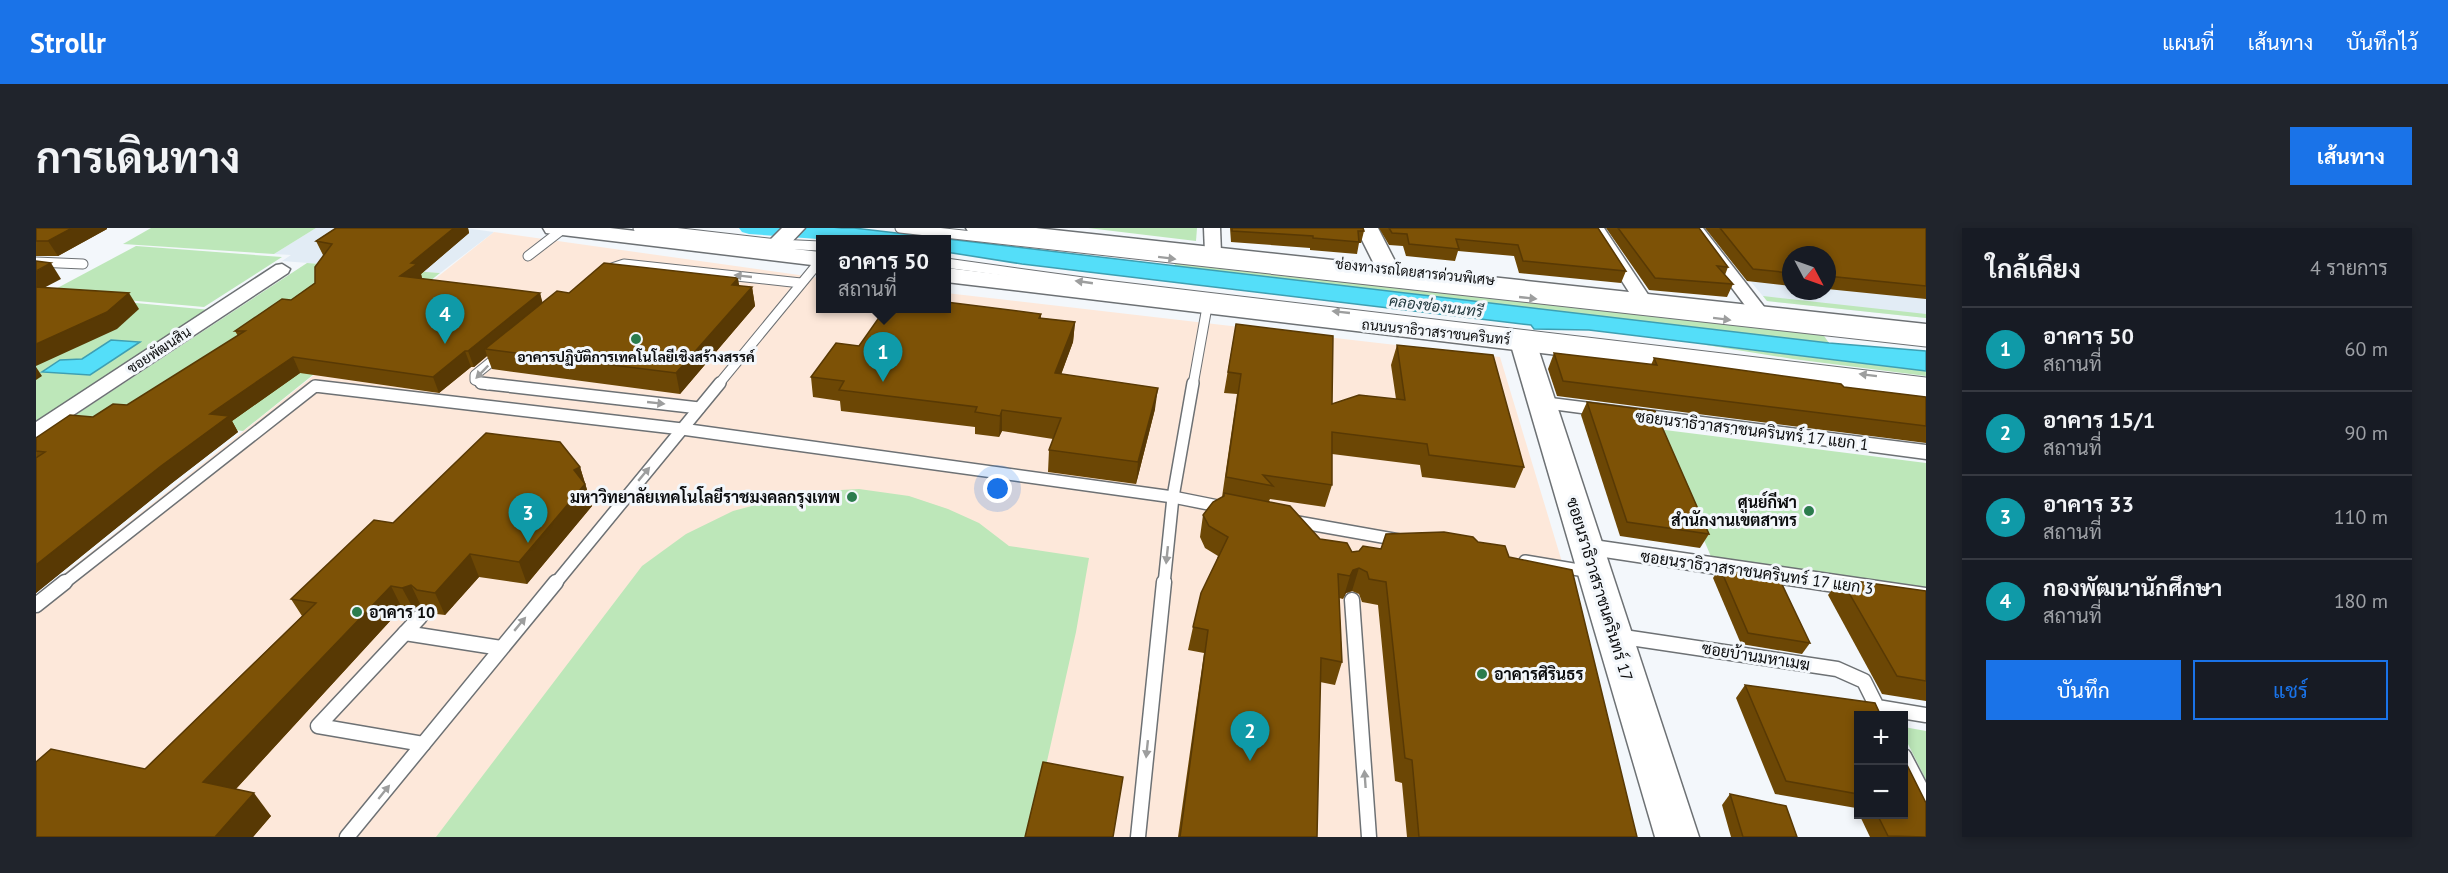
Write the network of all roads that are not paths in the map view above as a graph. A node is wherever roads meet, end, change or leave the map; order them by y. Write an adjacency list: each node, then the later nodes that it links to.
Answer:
1 (639, 228): 9 (lane)
2 (900, 228): 28 (lane, ช่องทางรถโดยสารด่วนพิเศษ, one-way to 28)
3 (977, 228): 11 (main road)
4 (1212, 228): 11 (street)
5 (1367, 228): 19 (main road)
6 (1596, 228): 23 (street)
7 (1695, 228): 25 (street)
8 (559, 229): 9 (main road); 12 (lane)
9 (781, 241): 10 (lane); 13 (main road)
10 (816, 245)
11 (1213, 253): 19 (main road)
12 (528, 256)
13 (816, 258)
14 (36, 262): 15 (lane)
15 (82, 264)
16 (951, 264): 27 (lane, one-way to 16)
17 (816, 265): 22 (lane)
18 (282, 269): 37 (street, ซอยพัฒนสิน)
19 (1388, 271): 23 (main road)
20 (598, 273): 22 (lane, one-way to 20)
21 (951, 276): 24 (main road, ถนนนราธิวาสราชนครินทร์)
22 (801, 283): 35 (lane)
23 (1642, 299): 25 (main road)
24 (1207, 307): 27 (main road, ถนนนราธิวาสราชนครินทร์); 39 (lane)
25 (1759, 312): 26 (main road)
26 (1926, 332)
27 (1531, 338): 32 (lane, one-way to 27); 33 (main road, ถนนนราธิวาสราชนครินทร์); 34 (main road, ซอยนราธิวาสราชนครินทร์ 17)
28 (1886, 338): 29 (lane, ช่องทางรถโดยสารด่วนพิเศษ); 31 (lane)
29 (1926, 342)
30 (510, 347): 35 (lane, one-way to 35)
31 (1926, 347)
32 (1926, 382)
33 (1926, 391)
34 (1543, 403): 38 (street, ซอยนราธิวาสราชนครินทร์ 17 แยก 1); 44 (main road, ซอยนราธิวาสราชนครินทร์ 17)
35 (699, 408): 36 (lane)
36 (682, 429): 39 (lane); 47 (lane); 51 (lane, one-way to 36)
37 (36, 431)
38 (1926, 452)
39 (1173, 497): 40 (lane); 59 (lane, one-way to 59)
40 (1241, 511)
41 (1276, 518): 42 (lane)
42 (1411, 542)
43 (1515, 560): 44 (lane)
44 (1591, 560): 45 (street, ซอยนราธิวาสราชนครินทร์ 17 แยก 3); 50 (main road, ซอยนราธิวาสราชนครินทร์ 17)
45 (1926, 597)
46 (1352, 600): 60 (lane, one-way to 46)
47 (36, 605)
48 (420, 617): 49 (lane)
49 (405, 633): 51 (lane); 55 (lane)
50 (1615, 636): 52 (lane, ซอยบ้านมหาเมฆ); 61 (main road, ซอยนราธิวาสราชนครินทร์ 17)
51 (501, 648): 55 (lane)
52 (1879, 711)
53 (1908, 713): 54 (lane, ซอยบ้านมหาเมฆ)
54 (1926, 715)
55 (423, 744): 58 (lane, one-way to 55)
56 (1908, 764): 57 (lane)
57 (1926, 798)
58 (346, 837)
59 (1138, 837)
60 (1369, 837)
61 (1677, 837)

